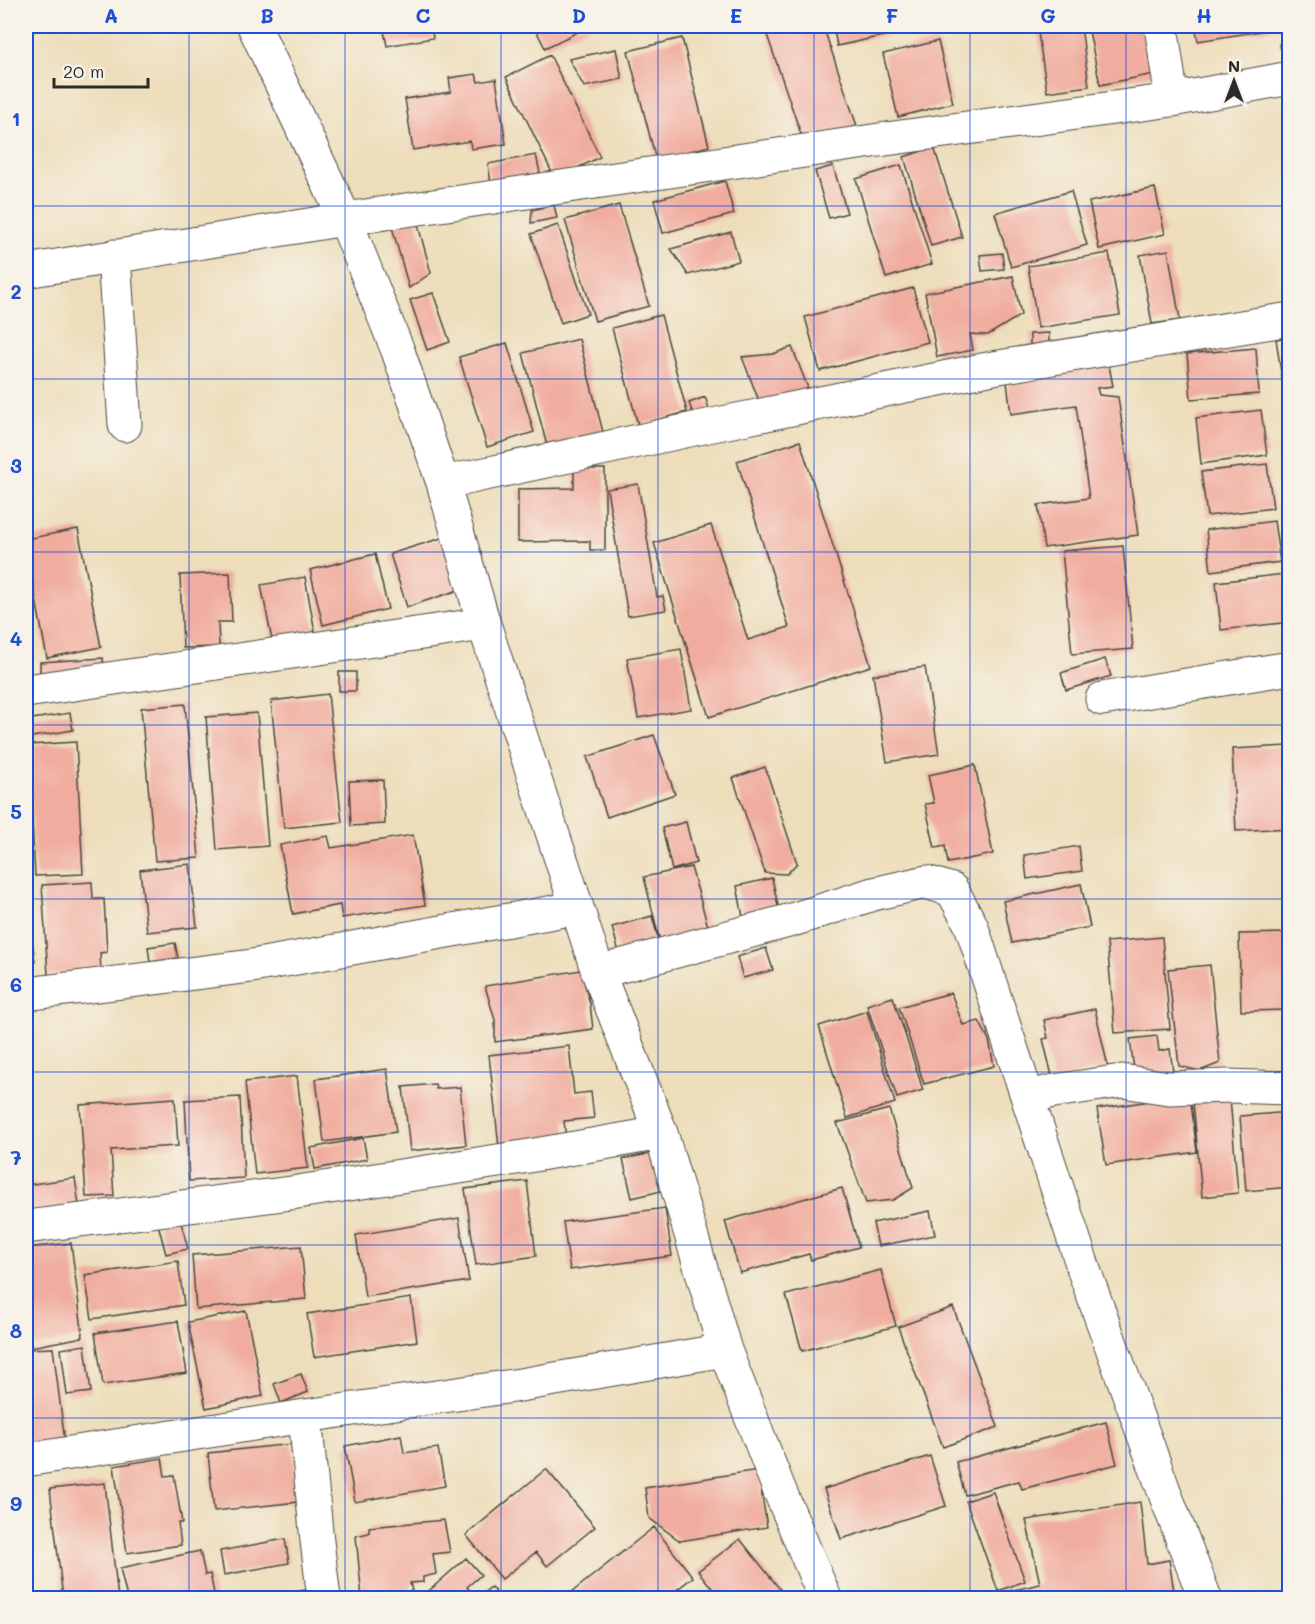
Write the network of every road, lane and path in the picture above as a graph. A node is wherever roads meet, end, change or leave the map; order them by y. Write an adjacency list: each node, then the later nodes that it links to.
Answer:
1 (254, 26): 5 (street)
2 (1161, 26): 4 (street)
3 (1290, 78): 4 (street)
4 (1172, 100): 5 (street)
5 (345, 219): 6 (street); 10 (street)
6 (114, 256): 7 (street); 9 (street)
7 (26, 271)
8 (1290, 319): 10 (street)
9 (125, 425)
10 (443, 483): 11 (street)
11 (484, 624): 13 (street); 15 (street)
12 (1290, 668): 14 (street)
13 (26, 691)
14 (1102, 699)
15 (576, 909): 16 (street); 17 (street)
16 (598, 972): 19 (street); 20 (street)
17 (26, 994)
18 (1290, 1088): 19 (street)
19 (1028, 1097): 27 (street)
20 (661, 1133): 21 (street); 22 (street)
21 (26, 1227)
22 (725, 1350): 23 (street); 26 (street)
23 (304, 1416): 24 (street); 25 (street)
24 (26, 1460)
25 (324, 1599)
26 (825, 1599)
27 (1205, 1599)

